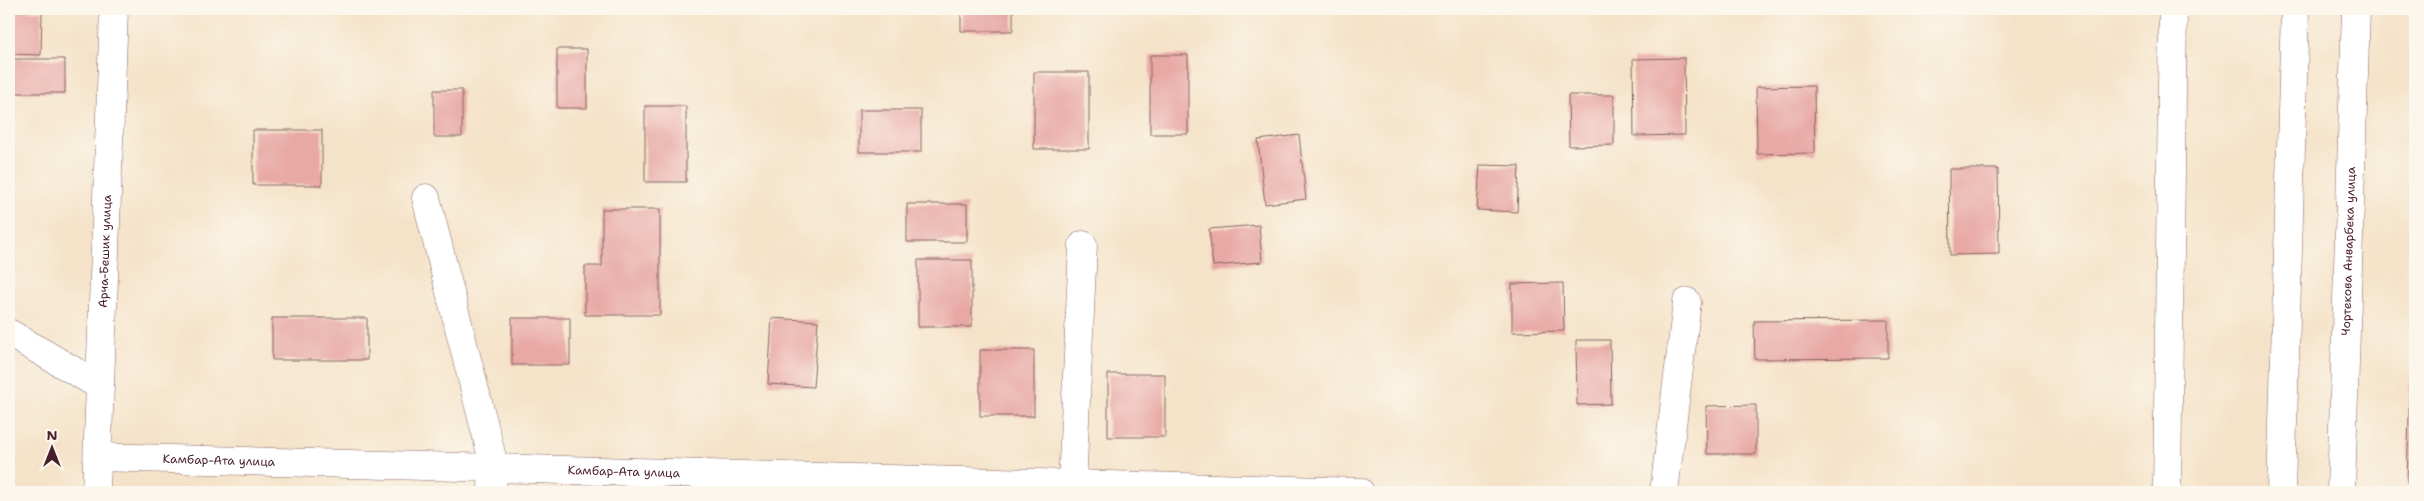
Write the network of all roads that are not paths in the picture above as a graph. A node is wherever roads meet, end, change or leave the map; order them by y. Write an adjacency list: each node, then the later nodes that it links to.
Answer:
1 (114, 9): 9 (street, Арча-Бешик улица)
2 (2173, 9): 16 (street)
3 (2295, 9): 17 (street)
4 (2356, 9): 18 (street, Чортекова Анварбека улица)
5 (426, 198): 11 (street)
6 (1083, 245): 12 (street)
7 (1687, 302): 15 (street)
8 (9, 333): 9 (street)
9 (100, 386): 10 (street, Арча-Бешик улица)
10 (98, 457): 11 (street, Камбар-Ата улица); 13 (street, Арча-Бешик улица)
11 (493, 481): 12 (street, Камбар-Ата улица)
12 (1084, 488): 14 (street, Камбар-Ата улица)
13 (96, 492)
14 (1360, 492)
15 (1664, 492)
16 (2167, 492)
17 (2281, 492)
18 (2341, 492)

